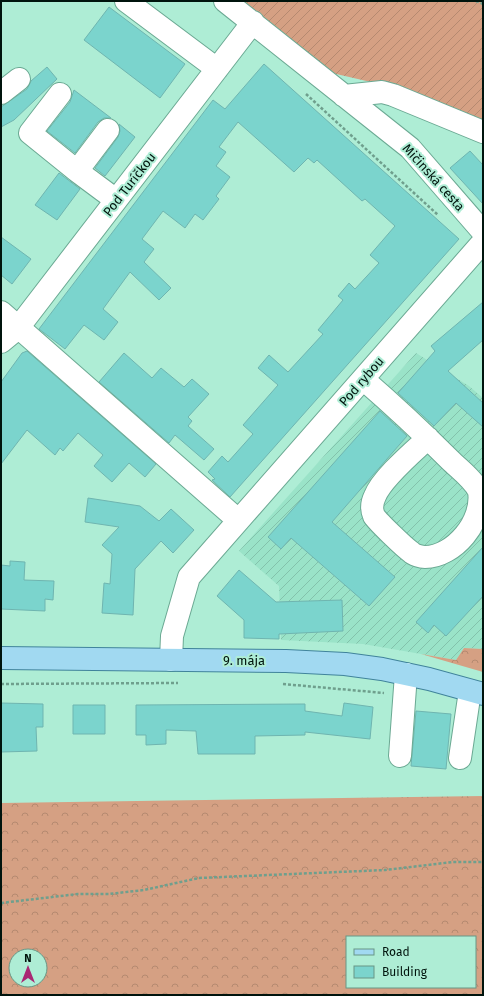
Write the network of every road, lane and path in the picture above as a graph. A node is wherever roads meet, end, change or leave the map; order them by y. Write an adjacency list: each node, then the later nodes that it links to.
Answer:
1 (126, 1): 6 (street)
2 (225, 1): 5 (street, Mičinská cesta)
3 (476, 1): 4 (path)
4 (483, 4)
5 (253, 22): 6 (street, Pod Turíčkou); 11 (street, Mičinská cesta)
6 (217, 69): 15 (street, Pod Turíčkou)
7 (19, 79): 9 (street)
8 (304, 92): 16 (path)
9 (1, 93)
10 (60, 94): 14 (street)
11 (344, 96): 13 (street); 17 (street, Mičinská cesta)
12 (108, 130): 14 (street)
13 (483, 132)
14 (76, 170): 15 (street)
15 (116, 200): 20 (street, Pod Turíčkou)
16 (442, 219)
17 (483, 232)
18 (483, 242): 22 (street, Pod rybou)
19 (1, 312): 20 (street)
20 (18, 328): 21 (street, Pod Turíčkou); 24 (street)
21 (1, 342)
22 (363, 379): 23 (street); 24 (street, Pod rybou)
23 (428, 438): 23 (street)
24 (238, 520): 26 (street, Pod rybou)
25 (1, 658): 26 (main road, 9. mája)
26 (171, 660): 30 (main road, 9. mája)
27 (182, 683): 29 (path)
28 (282, 683): 30 (path)
29 (1, 684)
30 (405, 684): 31 (main road, 9. mája); 32 (street)
31 (477, 692): 33 (street)
32 (400, 756)
33 (460, 758)
34 (483, 862): 35 (path)
35 (1, 903)

